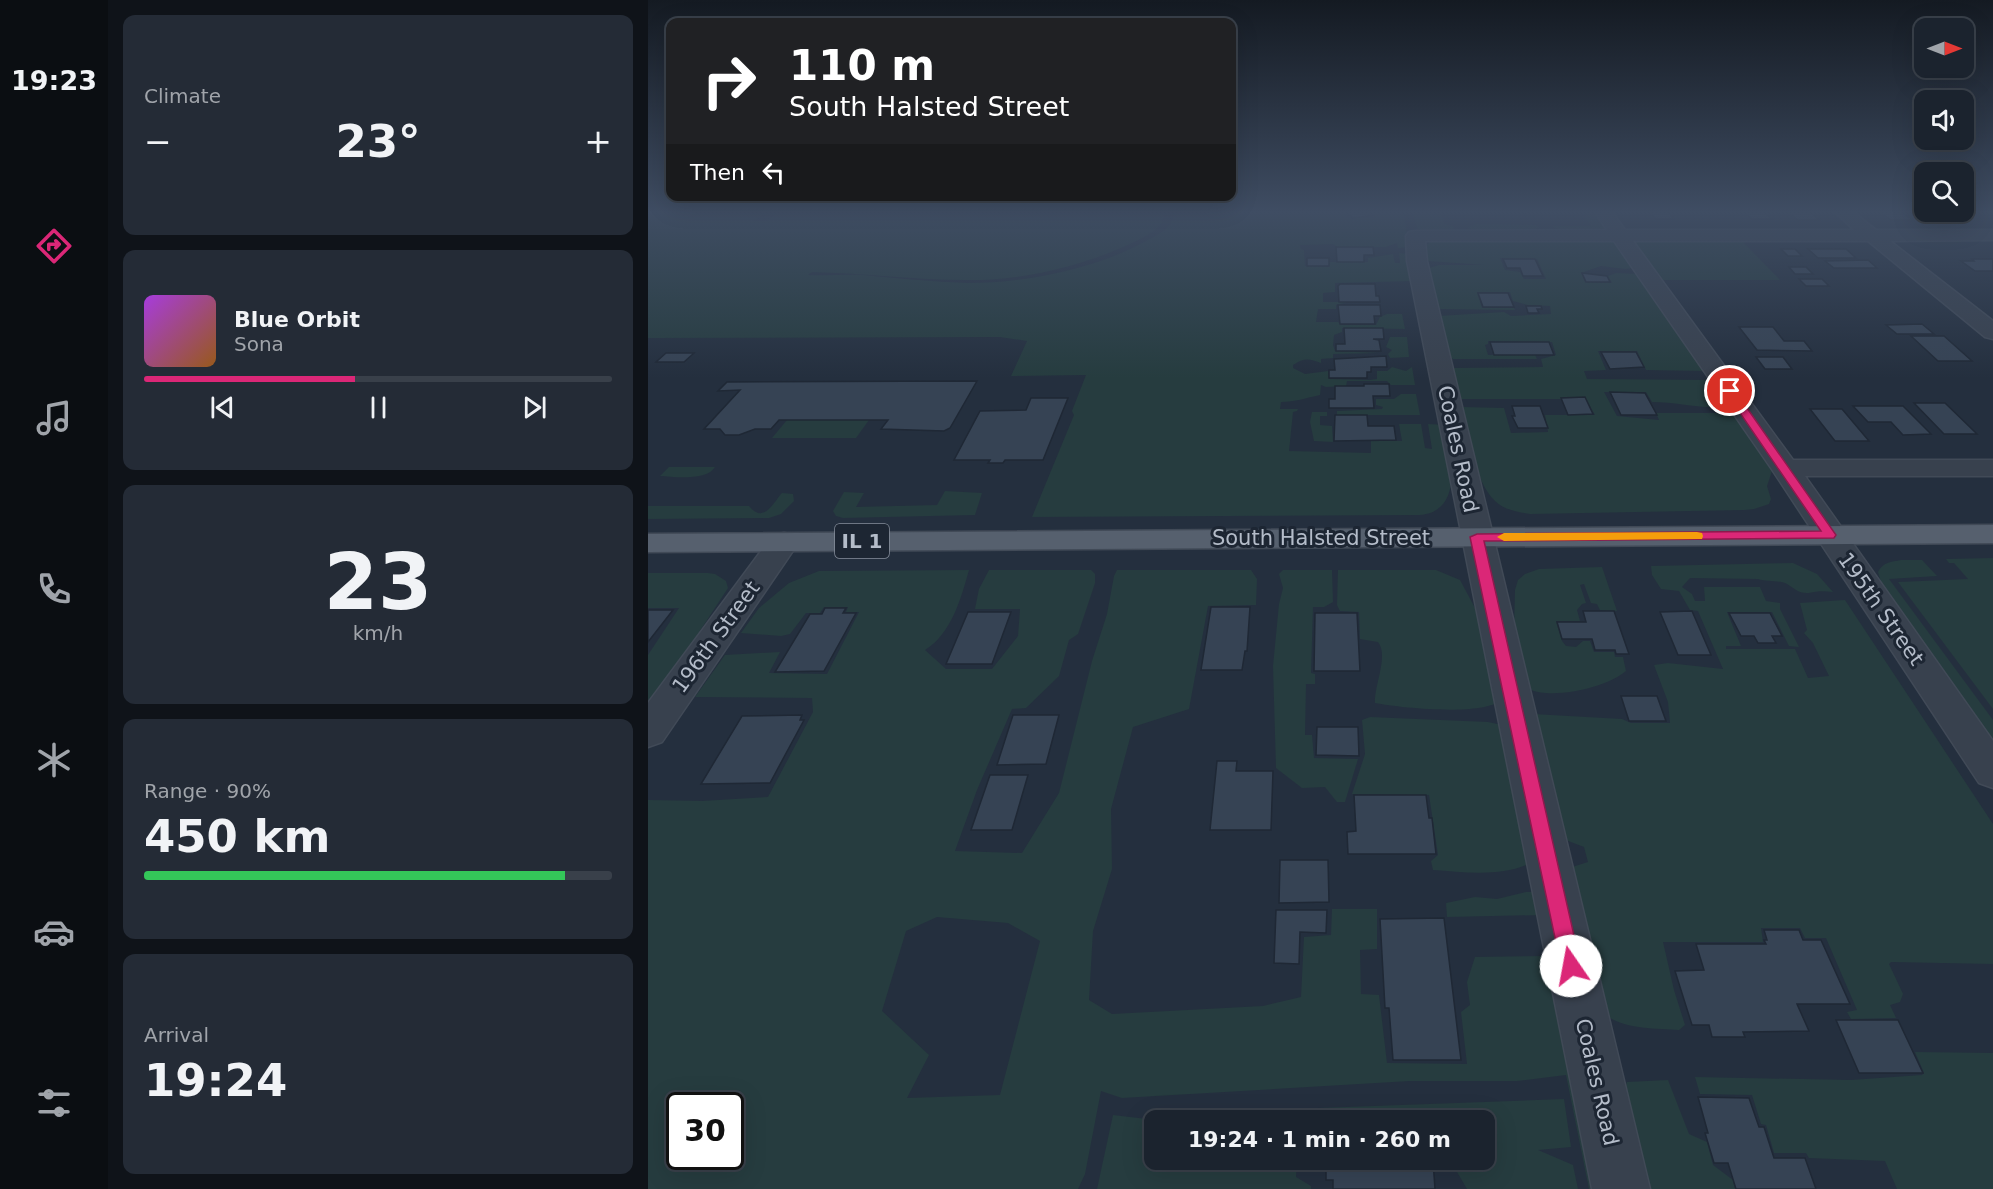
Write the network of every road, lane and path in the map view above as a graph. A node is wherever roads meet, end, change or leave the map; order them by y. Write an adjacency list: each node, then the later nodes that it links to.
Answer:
1 (1418, 267): 9 (street, Coales Road)
2 (1642, 267): 5 (street, 195th Street)
3 (1913, 267): 4 (street)
4 (1993, 332)
5 (1785, 468): 6 (street); 8 (street, 195th Street)
6 (1993, 468)
7 (1993, 534): 8 (main road, South Halsted Street / IL 1)
8 (1830, 535): 9 (main road, South Halsted Street / IL 1); 13 (street, 195th Street)
9 (1477, 537): 10 (main road, South Halsted Street / IL 1); 14 (street, Coales Road)
10 (784, 542): 11 (main road, South Halsted Street / IL 1); 12 (street, 196th Street)
11 (648, 543)
12 (648, 732)
13 (1993, 772)
14 (1621, 1189)

